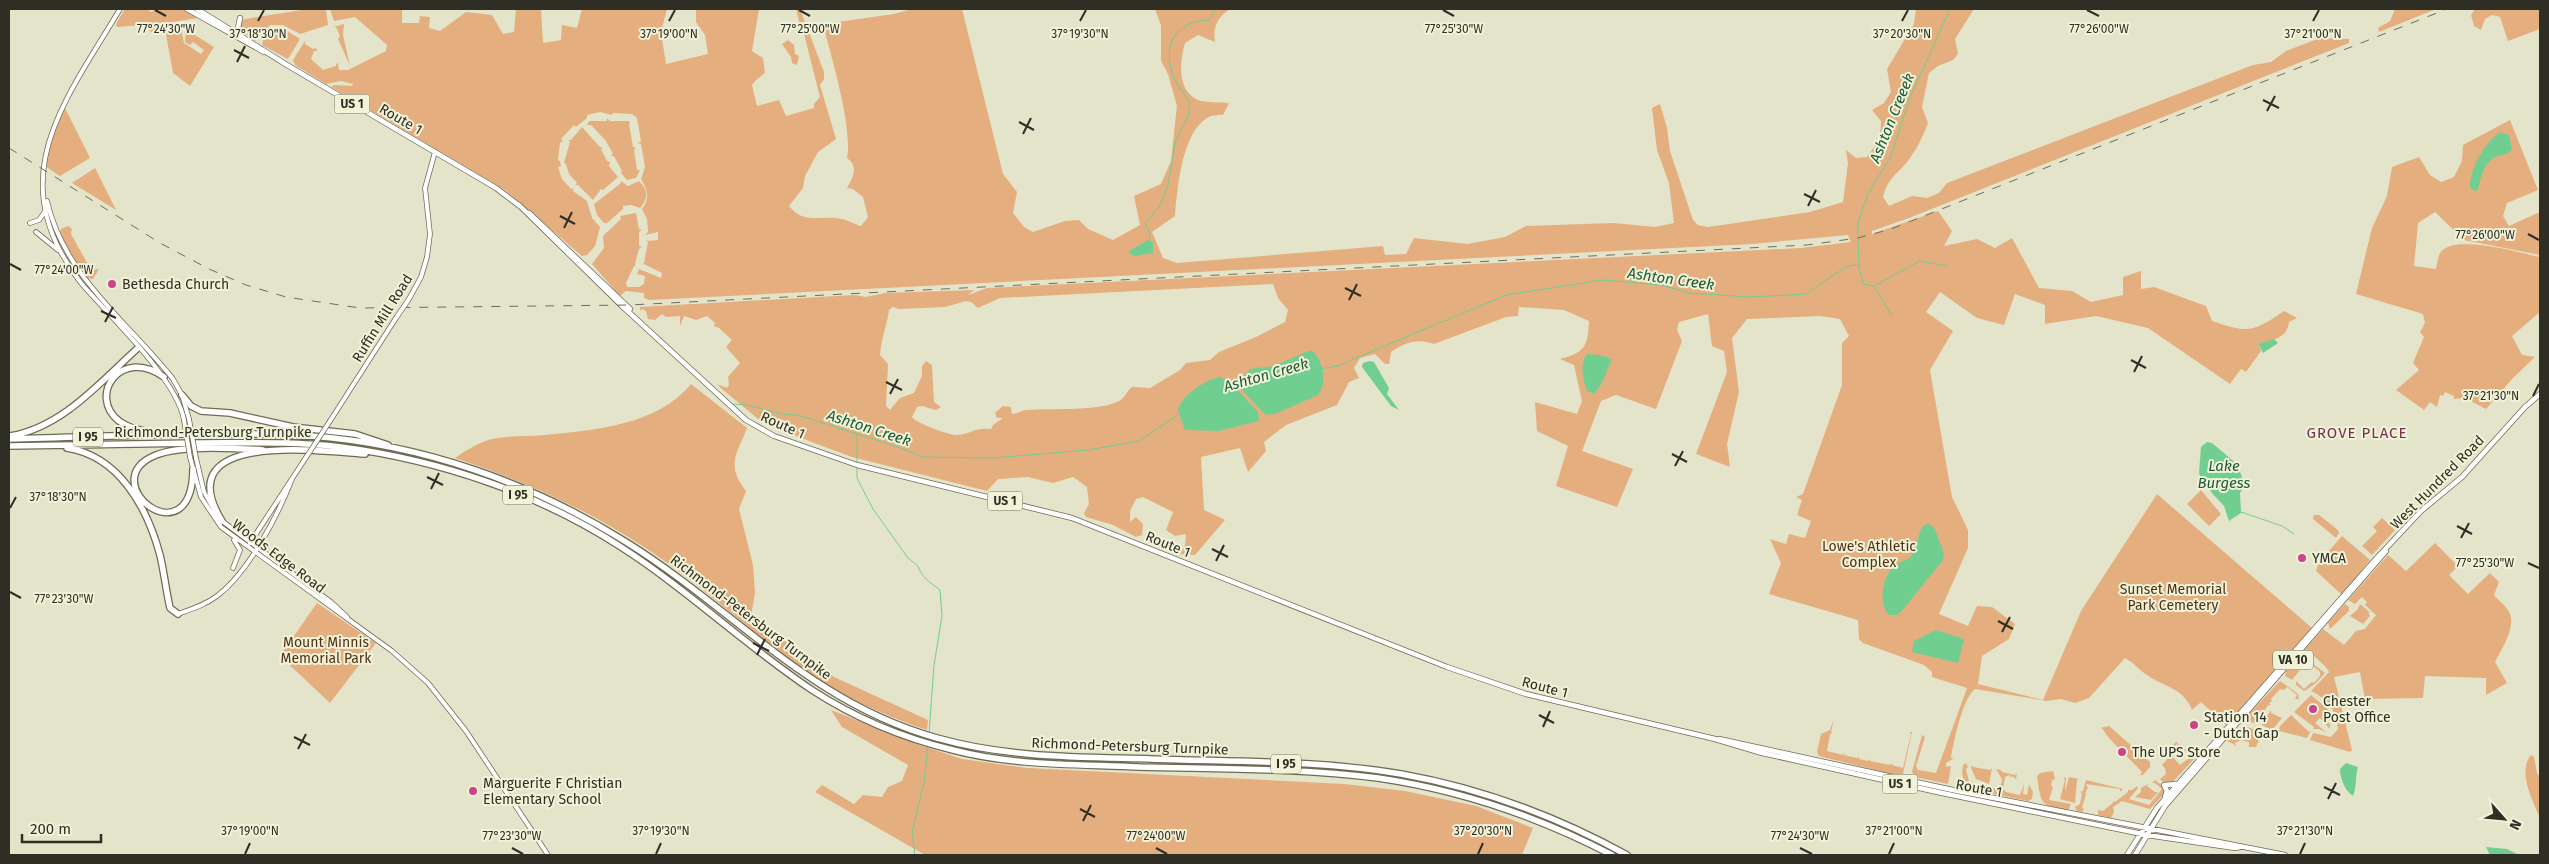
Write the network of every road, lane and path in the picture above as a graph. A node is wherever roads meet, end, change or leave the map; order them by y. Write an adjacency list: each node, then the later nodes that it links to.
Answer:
1 (120, 9): 8 (main road, Woods Edge Road)
2 (188, 9): 6 (main road, Route 1 / US 1)
3 (197, 9): 5 (main road, Route 1 / US 1)
4 (240, 18): 5 (main road)
5 (257, 45): 6 (main road, Route 1 / US 1)
6 (270, 55): 7 (main road, Route 1 / US 1)
7 (435, 152): 27 (main road, Ruffin Mill Road, bridge); 34 (main road, Route 1 / US 1)
8 (44, 186): 9 (main road, Woods Edge Road); 13 (main road, Woods Edge Road)
9 (46, 210): 10 (main road); 12 (main road, Woods Edge Road)
10 (30, 223)
11 (36, 232): 12 (main road)
12 (63, 256): 13 (main road, Woods Edge Road)
13 (141, 346): 14 (main road, Woods Edge Road); 16 (main road, Woods Edge Road); 19 (highway)
14 (164, 377): 17 (main road, Woods Edge Road); 18 (highway)
15 (2540, 394): 29 (main road, West Hundred Road / VA 10)
16 (182, 395): 17 (main road, Woods Edge Road); 23 (highway)
17 (186, 420): 25 (main road, Woods Edge Road, bridge)
18 (168, 436): 19 (highway, Richmond-Petersburg Turnpike / I 95); 23 (highway, Richmond-Petersburg Turnpike / I 95)
19 (9, 437)
20 (9, 446): 21 (highway, Richmond-Petersburg Turnpike / I 95)
21 (42, 446): 24 (highway, Richmond-Petersburg Turnpike / I 95); 33 (highway)
22 (263, 450): 24 (highway); 26 (highway); 28 (highway)
23 (402, 450): 48 (highway, Richmond-Petersburg Turnpike / I 95)
24 (392, 456): 47 (highway, Richmond-Petersburg Turnpike / I 95)
25 (193, 457): 26 (main road, Woods Edge Road); 28 (main road, Woods Edge Road)
26 (192, 469): 28 (main road, Woods Edge Road)
27 (292, 479): 30 (main road, Ruffin Mill Road); 31 (main road, Ruffin Mill Road)
28 (219, 521): 30 (main road, Woods Edge Road); 32 (main road)
29 (2391, 544): 35 (main road, West Hundred Road / VA 10); 37 (main road, West Hundred Road / VA 10)
30 (249, 545): 31 (main road, Woods Edge Road)
31 (255, 550): 33 (main road, Ruffin Mill Road); 46 (main road, Woods Edge Road)
32 (233, 568)
33 (178, 614)
34 (1715, 739): 38 (main road, Route 1 / US 1); 40 (main road, Route 1 / US 1)
35 (2178, 784): 36 (main road, West Hundred Road / VA 10); 36 (main road)
36 (2164, 799): 38 (main road, West Hundred Road / VA 10)
37 (2156, 820): 39 (main road, West Hundred Road / VA 10); 41 (main road)
38 (2143, 828): 39 (main road, Route 1 / US 1); 42 (main road, West Hundred Road / VA 10)
39 (2150, 829): 41 (main road, Route 1 / US 1); 43 (main road, West Hundred Road / VA 10)
40 (2126, 831): 42 (main road, Route 1 / US 1); 44 (main road)
41 (2161, 831): 45 (main road, Route 1 / US 1)
42 (2140, 833): 43 (main road, Route 1 / US 1); 44 (main road, West Hundred Road / VA 10)
43 (2147, 835): 45 (main road, Route 1 / US 1); 50 (main road, West Hundred Road / VA 10)
44 (2134, 844): 49 (main road, West Hundred Road / VA 10)
45 (2240, 847): 51 (main road, Route 1 / US 1)
46 (548, 855)
47 (1612, 855)
48 (1627, 855)
49 (2127, 855)
50 (2135, 855)
51 (2285, 855)

